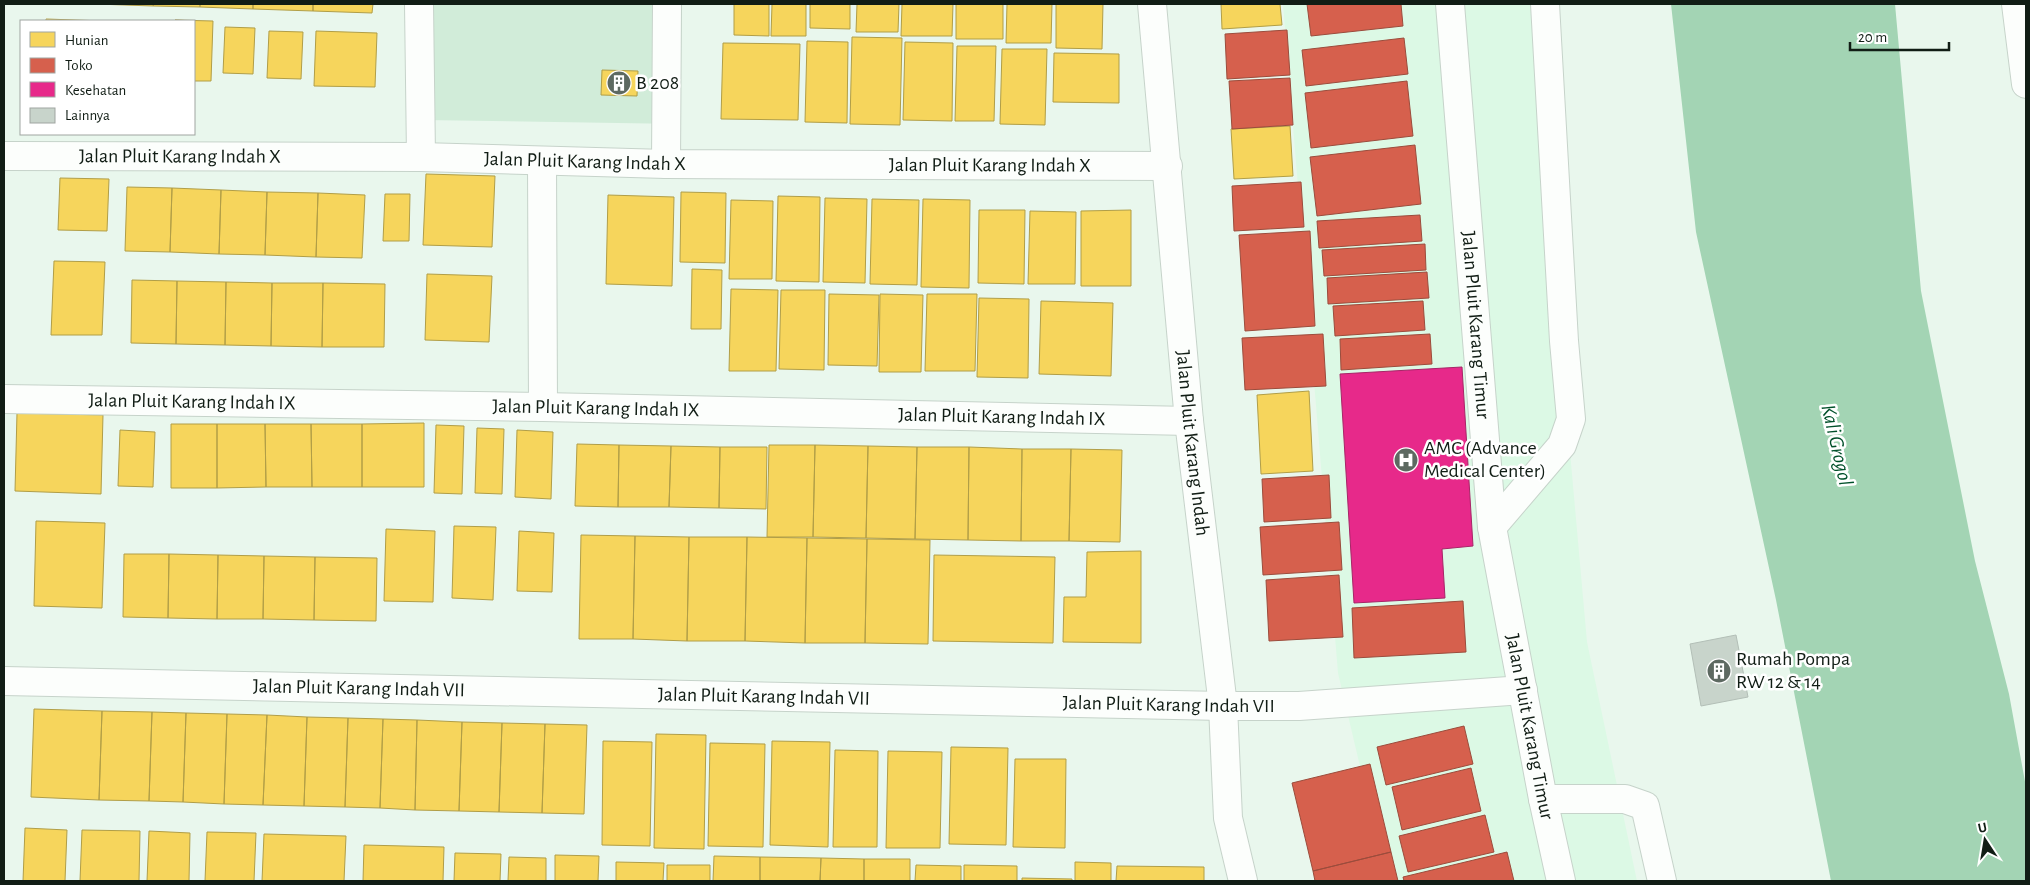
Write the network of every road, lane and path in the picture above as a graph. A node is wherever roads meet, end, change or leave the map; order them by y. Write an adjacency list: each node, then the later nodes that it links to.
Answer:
1 (419, 4): 9 (street)
2 (667, 4): 11 (street)
3 (1152, 4): 12 (street, Jalan Pluit Karang Indah)
4 (1450, 4): 16 (street, Jalan Pluit Karang Timur)
5 (1545, 4): 16 (street)
6 (2016, 4): 7 (street)
7 (2026, 84)
8 (4, 156): 9 (street, Jalan Pluit Karang Indah X)
9 (421, 157): 10 (street, Jalan Pluit Karang Indah X)
10 (542, 161): 11 (street, Jalan Pluit Karang Indah X); 14 (street)
11 (666, 164): 12 (street, Jalan Pluit Karang Indah X)
12 (1168, 166): 15 (street, Jalan Pluit Karang Indah)
13 (4, 399): 14 (street, Jalan Pluit Karang Indah IX)
14 (543, 407): 15 (street, Jalan Pluit Karang Indah IX)
15 (1189, 421): 19 (street, Jalan Pluit Karang Indah)
16 (1492, 527): 18 (street, Jalan Pluit Karang Timur)
17 (4, 681): 19 (street, Jalan Pluit Karang Indah VII)
18 (1523, 690): 19 (street, Jalan Pluit Karang Indah VII); 20 (street, Jalan Pluit Karang Timur)
19 (1223, 706): 21 (street, Jalan Pluit Karang Indah)
20 (1543, 799): 22 (street, Jalan Pluit Karang Timur); 23 (street)
21 (1243, 881)
22 (1561, 881)
23 (1662, 881)

